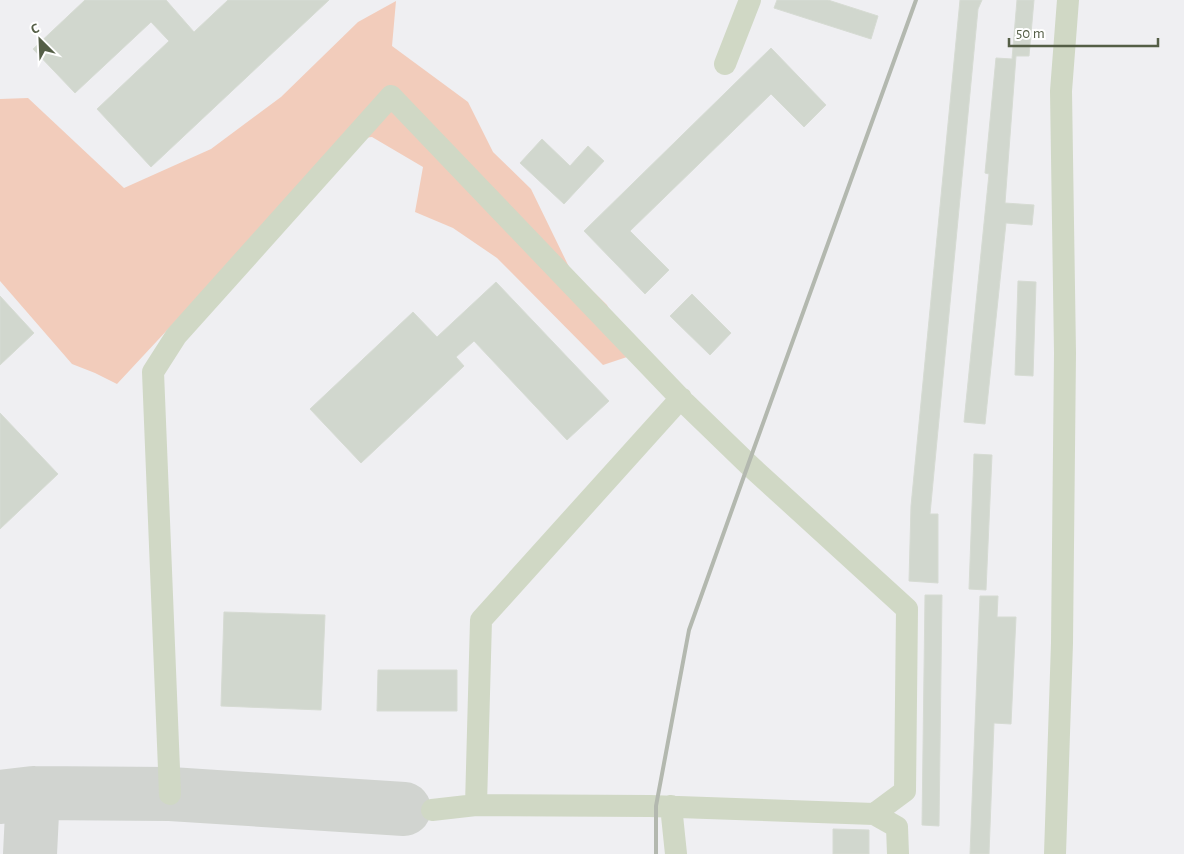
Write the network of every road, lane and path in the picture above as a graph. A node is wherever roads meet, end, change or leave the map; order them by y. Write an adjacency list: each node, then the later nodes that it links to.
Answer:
1 (750, 0): 3 (street)
2 (1068, 0): 12 (street)
3 (725, 64)
4 (681, 398): 5 (street); 6 (street); 9 (street)
5 (170, 794)
6 (476, 805): 7 (street); 8 (street)
7 (671, 806): 9 (street); 10 (street)
8 (432, 810)
9 (874, 814): 11 (street)
10 (676, 854)
11 (898, 854)
12 (1055, 854)

